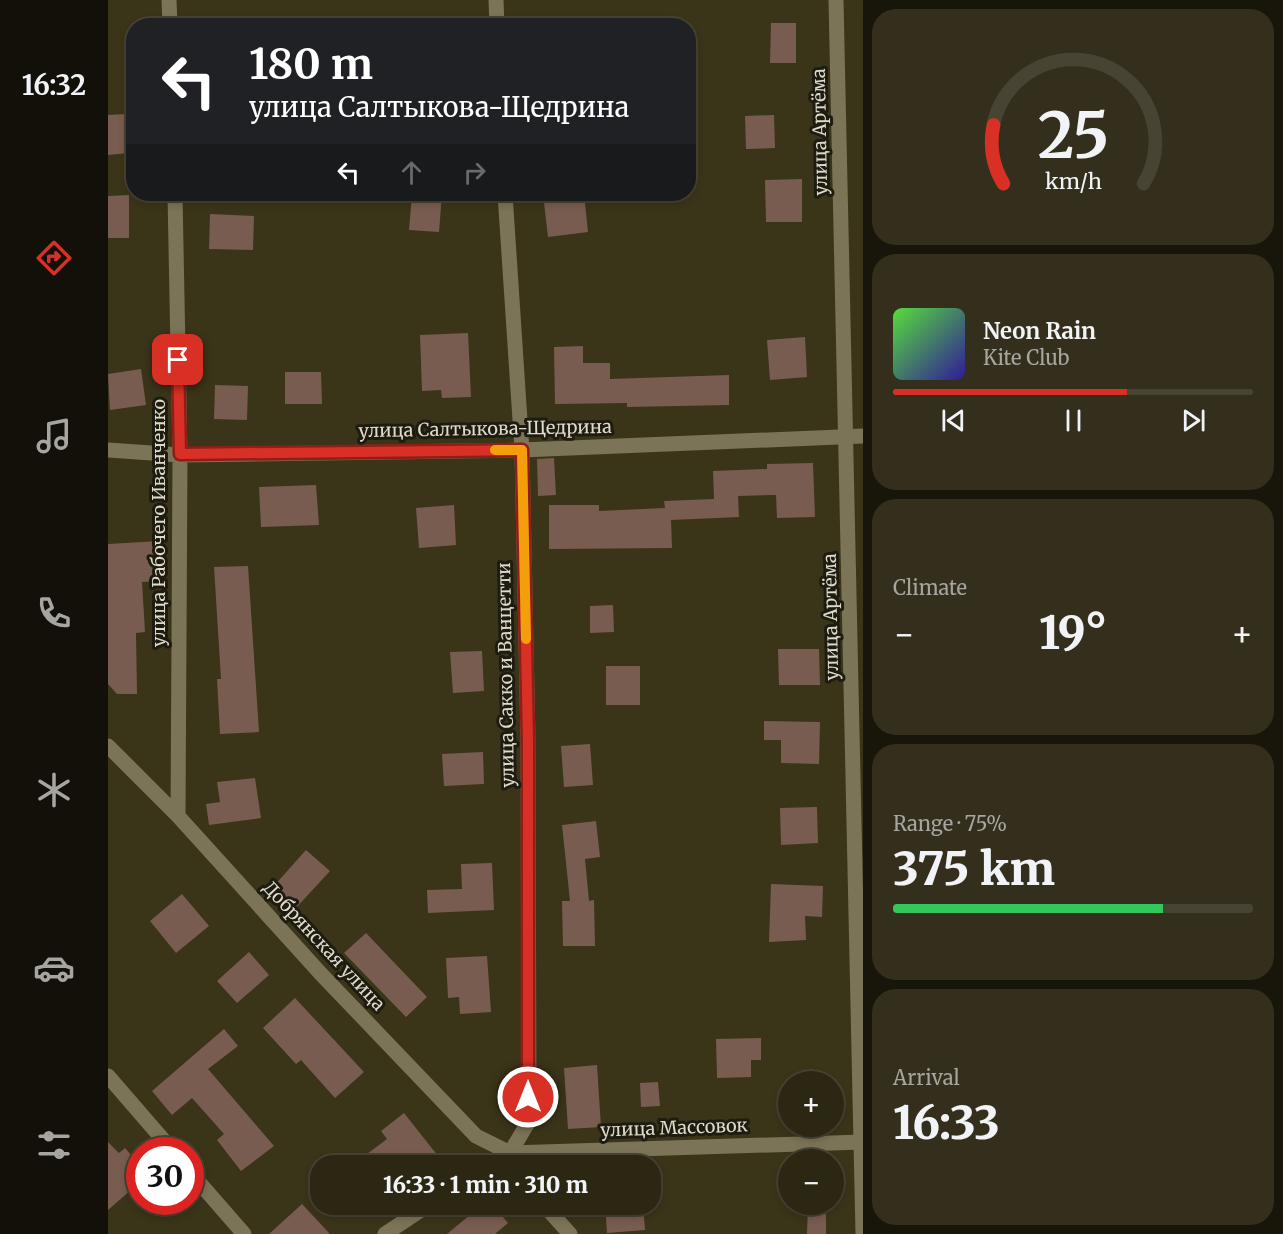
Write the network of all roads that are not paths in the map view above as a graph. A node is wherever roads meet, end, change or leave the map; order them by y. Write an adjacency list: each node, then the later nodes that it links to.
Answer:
1 (169, 0): 4 (street)
2 (496, 0): 5 (street)
3 (836, 0): 8 (street, улица Артёма)
4 (170, 18)
5 (496, 18)
6 (175, 201): 12 (street, улица Рабочего Иванченко)
7 (504, 201): 11 (street, улица Сакко и Ванцетти)
8 (847, 436): 9 (street, улица Салтыкова-Щедрина); 11 (street, улица Салтыкова-Щедрина); 17 (street, улица Артёма)
9 (863, 436)
10 (108, 450): 12 (street, улица Салтыкова-Щедрина)
11 (522, 450): 12 (street, улица Салтыкова-Щедрина); 19 (street, улица Сакко и Ванцетти)
12 (180, 454): 14 (street, улица Рабочего Иванченко)
13 (108, 746): 14 (street, Добрянская улица)
14 (177, 816): 18 (street, Добрянская улица)
15 (108, 1076): 16 (street)
16 (161, 1137)
17 (862, 1142): 20 (street, улица Массовок); 27 (street, улица Артёма)
18 (507, 1155)
19 (515, 1155)
20 (595, 1155)
21 (204, 1188): 24 (street)
22 (414, 1215): 25 (street)
23 (553, 1215): 26 (street)
24 (244, 1234)
25 (385, 1234)
26 (570, 1234)
27 (863, 1234)

